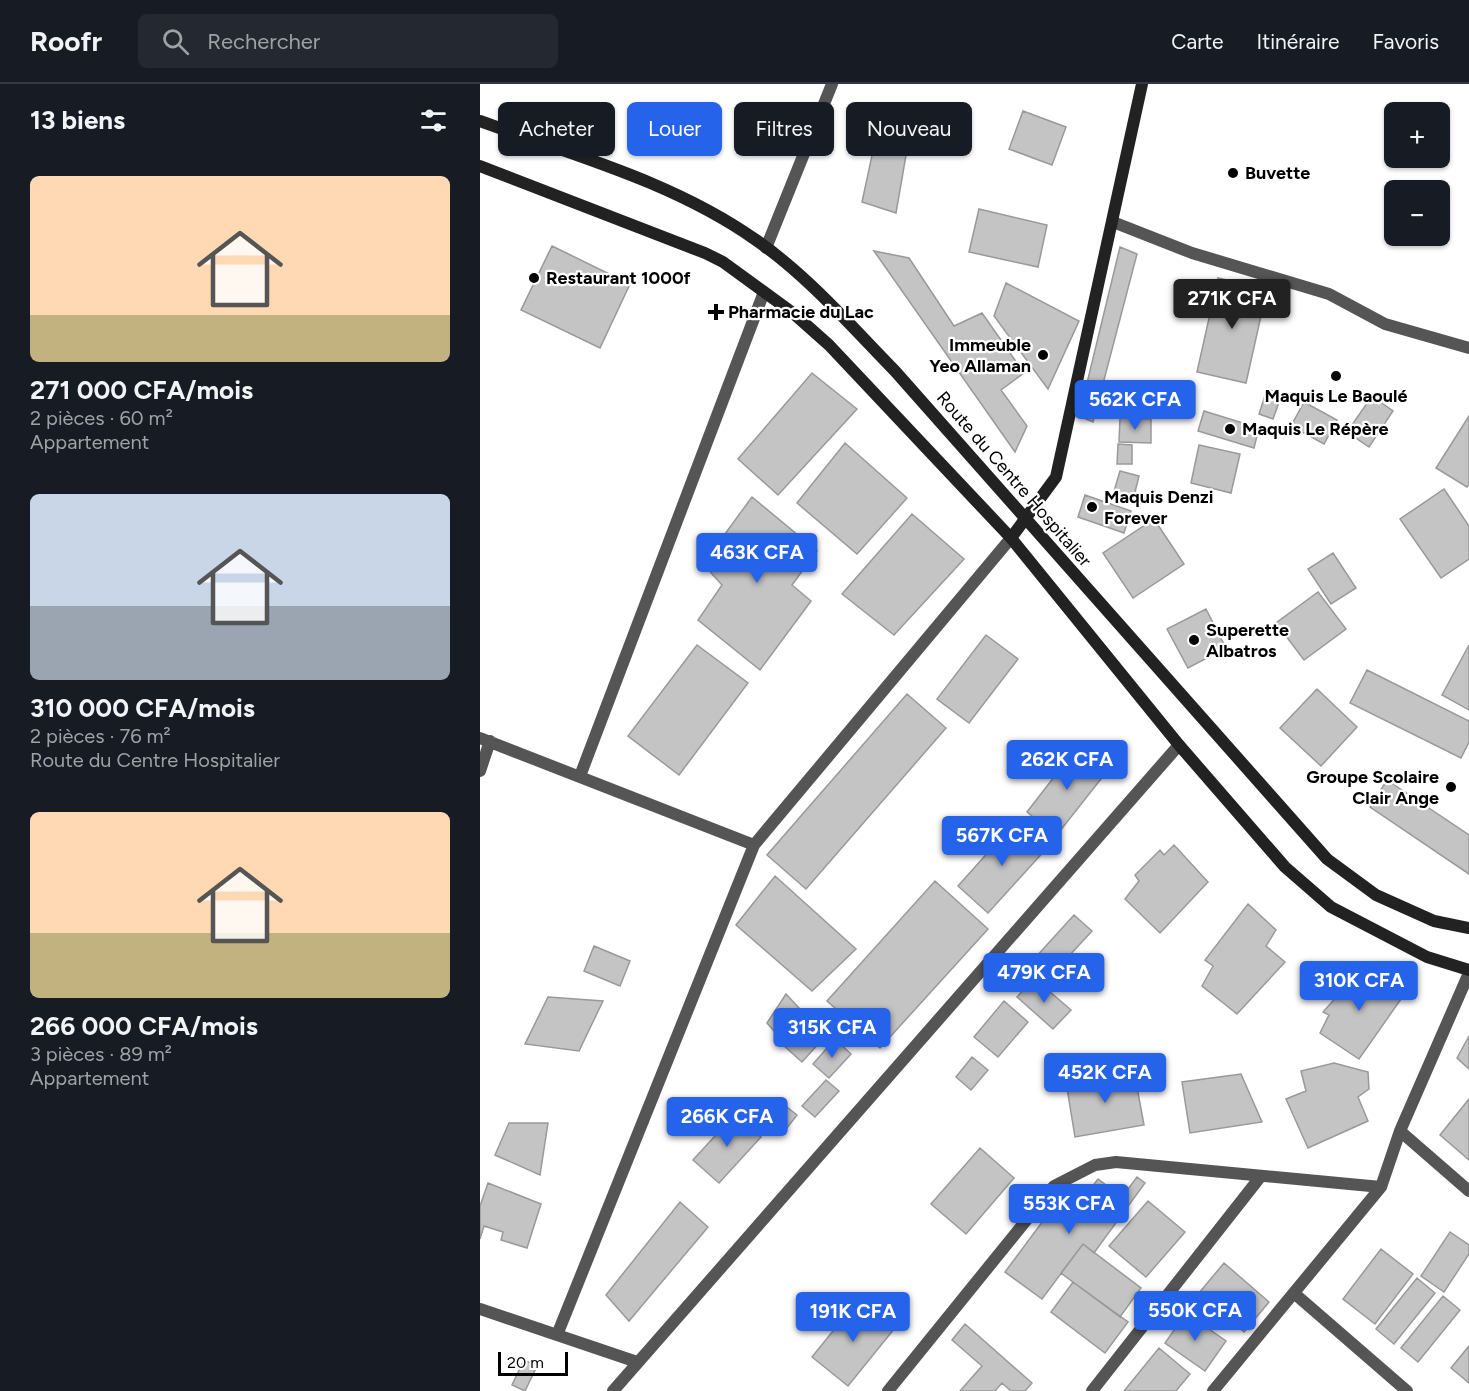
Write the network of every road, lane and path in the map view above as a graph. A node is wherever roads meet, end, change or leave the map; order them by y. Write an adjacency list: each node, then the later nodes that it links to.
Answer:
1 (832, 84): 6 (street)
2 (1142, 84): 5 (street)
3 (480, 121): 6 (street, Route du Centre Hospitalier)
4 (480, 166): 7 (street)
5 (1113, 222): 8 (street); 9 (street)
6 (766, 248): 9 (street, Route du Centre Hospitalier)
7 (764, 292): 10 (street); 14 (street)
8 (1469, 348)
9 (1026, 520): 10 (street); 16 (street, Route du Centre Hospitalier)
10 (1011, 538): 12 (street); 15 (street)
11 (485, 740): 13 (street); 14 (street)
12 (1179, 744): 17 (street); 25 (street)
13 (480, 771)
14 (580, 776): 15 (street)
15 (754, 845): 24 (street)
16 (1469, 928)
17 (1469, 972): 18 (street)
18 (1400, 1131): 20 (street); 21 (street)
19 (1261, 1176): 20 (street); 27 (street); 28 (street)
20 (1381, 1187): 22 (street)
21 (1469, 1191)
22 (1295, 1294): 29 (street); 30 (street)
23 (480, 1309): 24 (street)
24 (557, 1335): 25 (street)
25 (637, 1362): 26 (street)
26 (613, 1391)
27 (888, 1391)
28 (1092, 1391)
29 (1213, 1391)
30 (1407, 1391)

